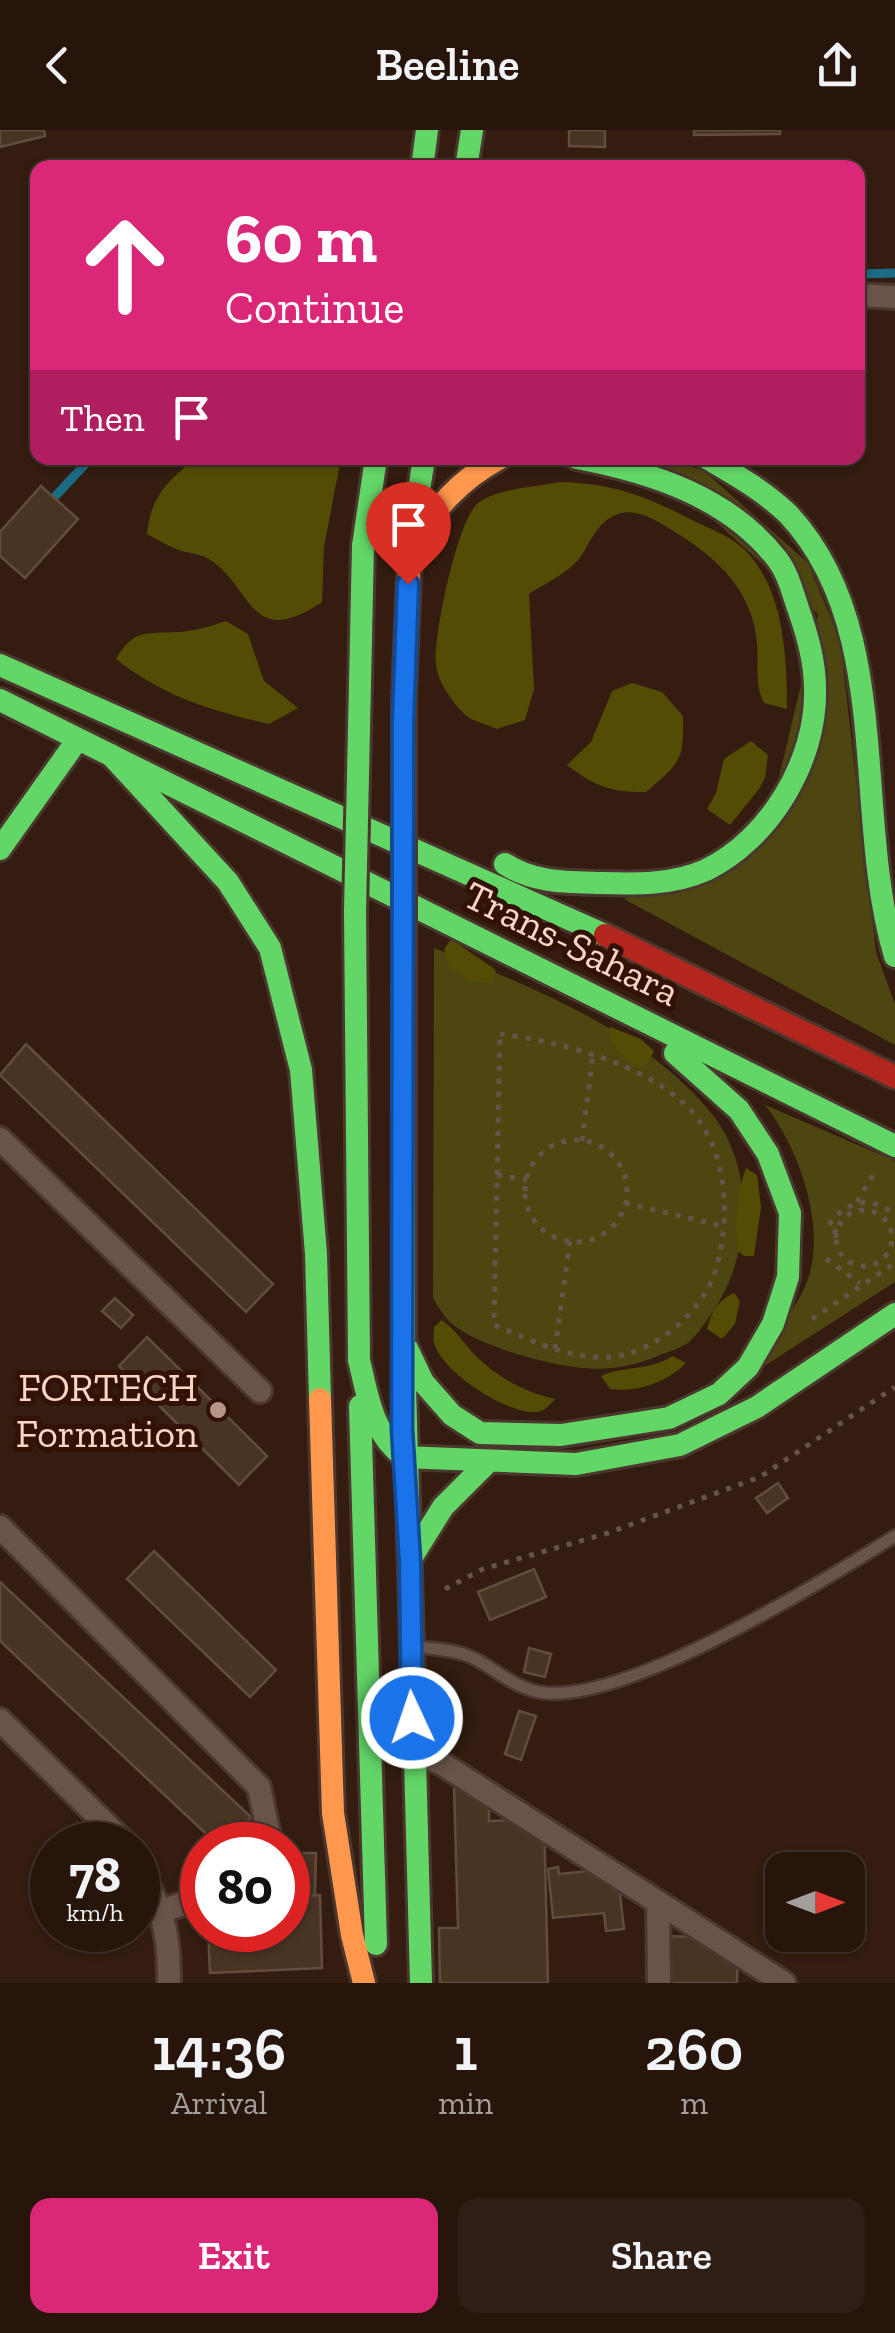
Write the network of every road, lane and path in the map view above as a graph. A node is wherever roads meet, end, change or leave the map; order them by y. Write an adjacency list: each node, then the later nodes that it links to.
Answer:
1 (428, 130): 3 (main road)
2 (472, 130): 4 (main road)
3 (423, 160)
4 (467, 160)
5 (865, 296): 6 (street)
6 (895, 298)
7 (375, 465): 45 (main road, bridge)
8 (423, 465): 12 (main road)
9 (486, 465): 12 (main road)
10 (620, 465): 18 (main road)
11 (719, 465): 19 (main road)
12 (410, 550): 43 (main road, bridge)
13 (0, 665): 18 (main road)
14 (0, 700): 15 (main road, Trans-Sahara)
15 (78, 739): 16 (main road, Trans-Sahara); 17 (main road)
16 (111, 755): 20 (main road, Trans-Sahara); 67 (main road)
17 (0, 849)
18 (427, 852): 22 (main road)
19 (895, 956)
20 (634, 1016): 25 (main road, Trans-Sahara); 49 (main road)
21 (593, 1054): 24 (path); 26 (path); 32 (path)
22 (895, 1077)
23 (0, 1139): 47 (street)
24 (582, 1141): 27 (path); 29 (path)
25 (888, 1155): 28 (path)
26 (497, 1176): 27 (path); 44 (path)
27 (527, 1180): 36 (path)
28 (857, 1202): 31 (path); 33 (path)
29 (626, 1204): 32 (path); 36 (path)
30 (824, 1207): 33 (path)
31 (895, 1215)
32 (722, 1226): 44 (path)
33 (828, 1226): 34 (path); 35 (path)
34 (836, 1233): 39 (path); 39 (path)
35 (828, 1237)
36 (570, 1242): 44 (path)
37 (827, 1247): 40 (path)
38 (895, 1263): 40 (path)
39 (867, 1267): 40 (path)
40 (863, 1282): 41 (path)
41 (815, 1303)
42 (895, 1314): 52 (main road)
43 (404, 1342): 48 (main road); 49 (main road)
44 (555, 1349)
45 (359, 1360): 48 (main road); 51 (main road)
46 (895, 1388): 56 (path)
47 (260, 1391)
48 (412, 1432): 49 (main road); 50 (main road); 51 (main road)
49 (480, 1433)
50 (404, 1457): 52 (main road); 55 (main road)
51 (362, 1458): 68 (main road)
52 (486, 1462): 55 (main road)
53 (0, 1527): 61 (street)
54 (895, 1536): 57 (lane)
55 (410, 1561): 56 (main road)
56 (410, 1603): 57 (main road)
57 (409, 1646): 59 (main road)
58 (0, 1720): 60 (street)
59 (414, 1754): 62 (street); 69 (main road)
60 (104, 1822)
61 (266, 1822)
62 (658, 1904): 70 (street); 71 (street)
63 (180, 1905): 65 (street)
64 (160, 1907): 65 (street)
65 (162, 1911): 66 (street)
66 (169, 1983)
67 (364, 1983)
68 (378, 1983)
69 (422, 1983)
70 (659, 1983)
71 (784, 1983)

